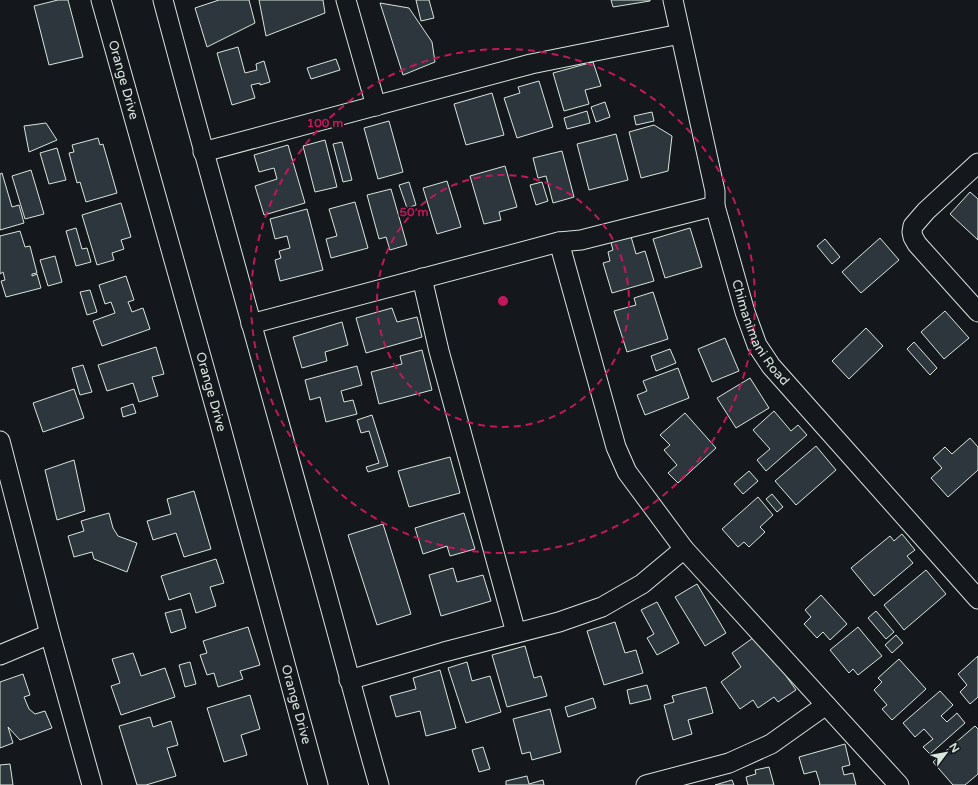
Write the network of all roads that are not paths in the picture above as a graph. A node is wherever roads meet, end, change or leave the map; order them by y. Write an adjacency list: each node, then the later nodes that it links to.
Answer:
1 (101, 0): 23 (street, Orange Drive)
2 (163, 0): 7 (street)
3 (346, 0): 6 (street)
4 (673, 0): 5 (street, Chimanimani Road)
5 (680, 34): 6 (street); 9 (street, Chimanimani Road)
6 (376, 106): 7 (street)
7 (203, 152): 13 (street)
8 (978, 163): 12 (street)
9 (715, 206): 10 (street); 16 (street, Chimanimani Road)
10 (559, 242): 11 (street); 15 (street)
11 (422, 278): 13 (street); 17 (street)
12 (978, 312)
13 (251, 324): 20 (street)
14 (0, 441): 18 (street)
15 (684, 548): 17 (street); 21 (street)
16 (978, 599)
17 (516, 633): 20 (street)
18 (50, 634): 19 (street); 22 (street)
19 (0, 656)
20 (349, 680): 24 (street)
21 (826, 705): 25 (street); 26 (street)
22 (92, 785)
23 (318, 785)
24 (379, 785)
25 (646, 785)
26 (899, 785)

